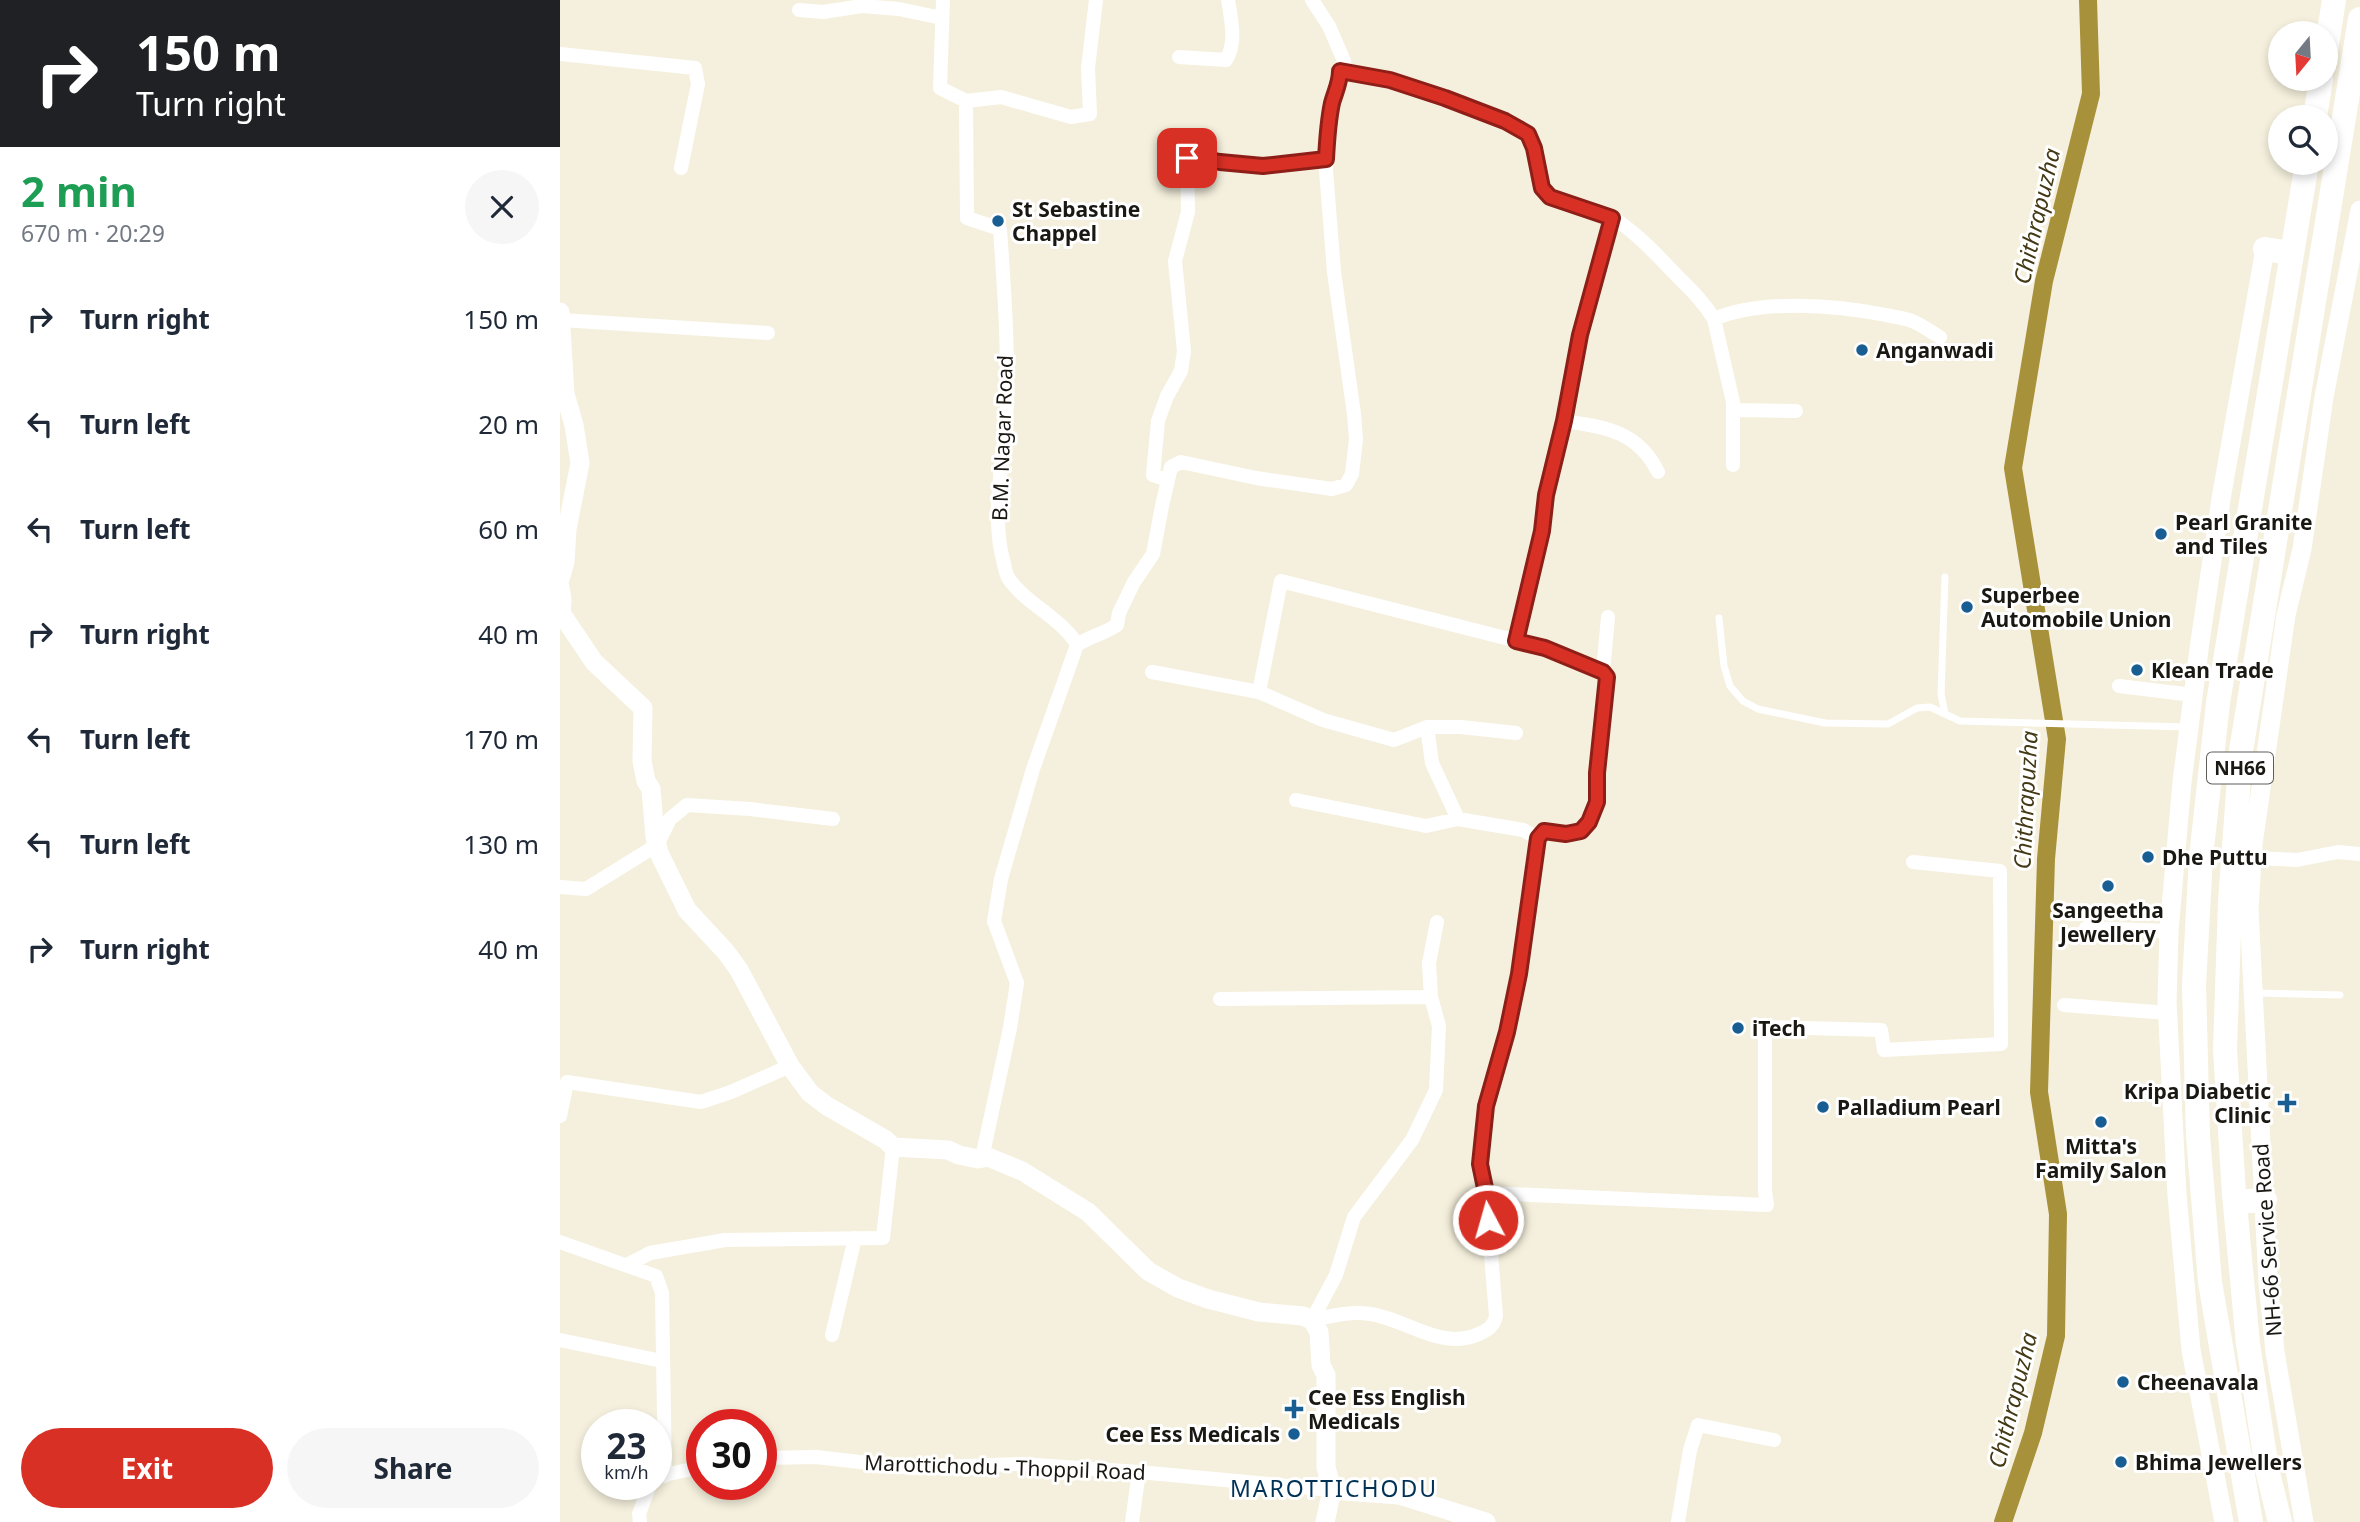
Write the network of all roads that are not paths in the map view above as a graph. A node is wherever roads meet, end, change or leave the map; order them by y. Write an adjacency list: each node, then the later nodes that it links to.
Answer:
1 (943, 0): 8 (street)
2 (1096, 0): 14 (street)
3 (1228, 0): 12 (street)
4 (1312, 0): 13 (street)
5 (2334, 0): 10 (highway)
6 (862, 3): 7 (street); 8 (street)
7 (799, 10)
8 (942, 19): 14 (street)
9 (2360, 19): 34 (highway, NH66)
10 (2331, 21)
11 (560, 54): 16 (street)
12 (1179, 57)
13 (1340, 71): 15 (street); 19 (street)
14 (966, 101): 41 (street, B.M. Nagar Road)
15 (1326, 159): 32 (street); 32 (street)
16 (681, 168)
17 (2305, 175): 21 (highway, NH66)
18 (2360, 211): 57 (street, NH-66 Service Road)
19 (1612, 218): 23 (street); 29 (street)
20 (2265, 249): 21 (highway); 46 (street)
21 (2291, 253): 33 (highway, NH66)
22 (561, 316): 24 (street); 28 (street)
23 (1714, 318): 25 (street); 26 (street)
24 (768, 333)
25 (1940, 337)
26 (1733, 410): 27 (street); 30 (street)
27 (1796, 411)
28 (566, 415): 36 (street)
29 (1564, 421): 31 (street); 40 (street)
30 (1733, 465)
31 (1658, 472)
32 (1168, 480): 41 (street)
33 (2242, 555): 34 (highway); 95 (highway, NH66)
34 (2272, 560): 75 (highway, NH66)
35 (1945, 578): 47 (lane)
36 (560, 579)
37 (560, 587): 55 (street)
38 (1608, 617): 43 (street)
39 (1719, 618): 47 (lane)
40 (1516, 641): 43 (street); 45 (street)
41 (1077, 645): 72 (street)
42 (1152, 672): 45 (street)
43 (1603, 672): 54 (street)
44 (2119, 686): 46 (street)
45 (1259, 692): 48 (street)
46 (2193, 695): 49 (street)
47 (1945, 714): 49 (lane)
48 (1427, 727): 50 (street); 52 (street)
49 (2189, 727): 62 (street)
50 (1516, 733)
51 (1296, 800): 52 (street)
52 (1458, 818): 54 (street)
53 (833, 819): 55 (street)
54 (1538, 838): 73 (street)
55 (657, 845): 59 (street); 69 (street)
56 (2360, 854): 57 (street)
57 (2252, 858): 63 (street, NH-66 Service Road)
58 (1913, 862): 73 (street)
59 (560, 887)
60 (1437, 922): 65 (street)
61 (2086, 928): 62 (street)
62 (2169, 931): 68 (street)
63 (2254, 993): 64 (lane); 74 (street, NH-66 Service Road)
64 (2340, 995)
65 (1431, 997): 66 (street); 79 (street)
66 (1220, 999)
67 (2064, 1005): 68 (street)
68 (2168, 1013): 94 (street)
69 (790, 1066): 70 (street); 71 (street)
70 (560, 1116)
71 (893, 1147): 72 (street); 76 (street)
72 (982, 1158): 79 (street)
73 (1486, 1193): 79 (street)
74 (2265, 1200): 75 (highway); 97 (street, NH-66 Service Road)
75 (2235, 1202): 96 (highway, NH66)
76 (855, 1238): 78 (street); 80 (street)
77 (560, 1242): 78 (street)
78 (627, 1265): 82 (street)
79 (1312, 1320): 87 (street)
80 (832, 1335)
81 (560, 1340): 82 (street)
82 (662, 1361): 83 (street)
83 (662, 1409)
84 (1774, 1440): 93 (street)
85 (777, 1458): 86 (street, Marottichodu - Thoppil Road)
86 (1139, 1472): 87 (street, Marottichodu - Thoppil Road); 90 (street)
87 (1332, 1490): 91 (street); 92 (street, Marottichodu - Thoppil Road)
88 (644, 1500): 89 (street)
89 (640, 1522)
90 (1132, 1522)
91 (1325, 1522)
92 (1486, 1522)
93 (1678, 1522)
94 (2224, 1522)
95 (2251, 1522)
96 (2280, 1522)
97 (2304, 1522)

